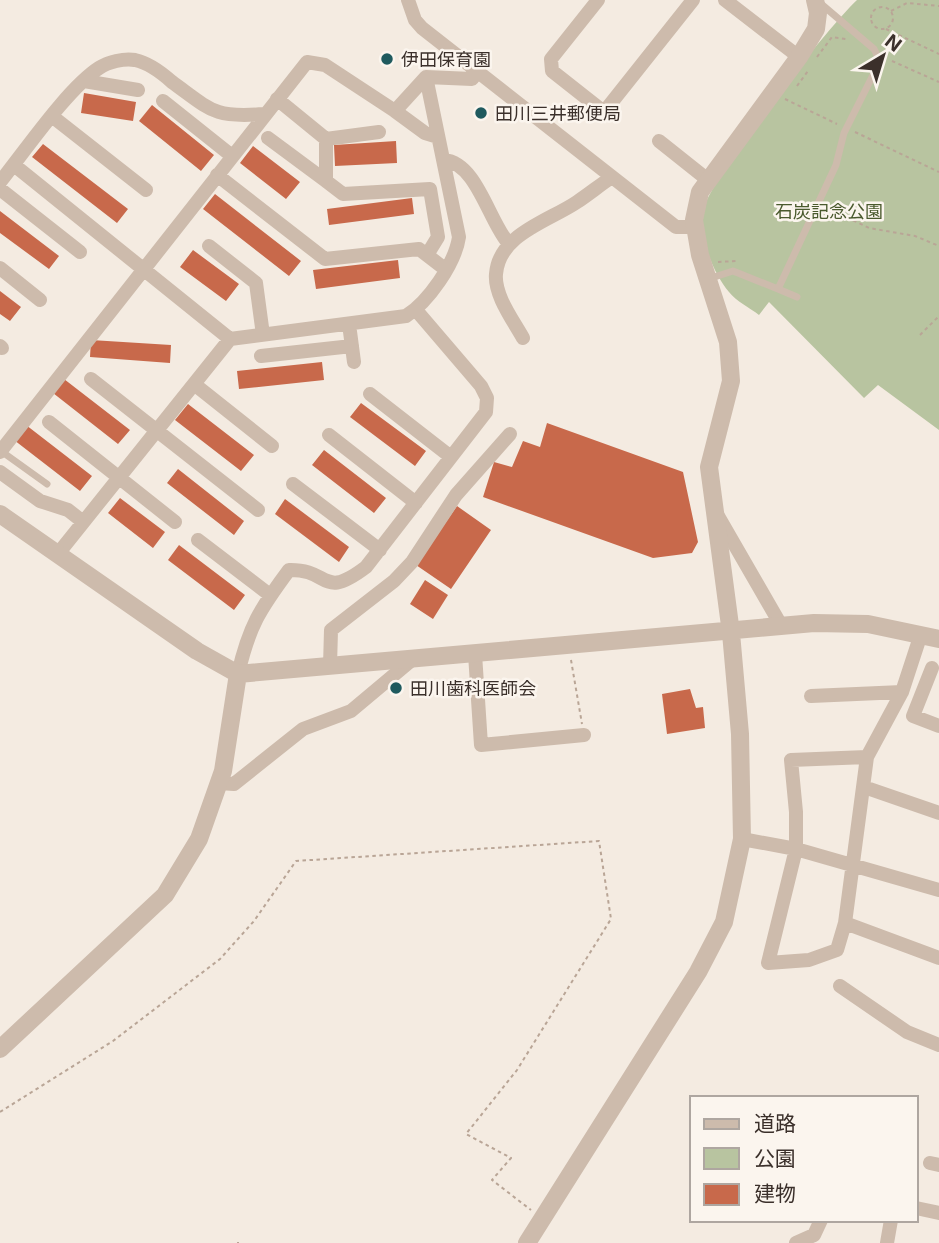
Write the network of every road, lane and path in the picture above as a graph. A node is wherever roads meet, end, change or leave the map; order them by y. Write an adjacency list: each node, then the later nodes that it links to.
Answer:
1 (408, 0): 13 (street)
2 (598, 0): 3 (street)
3 (693, 0)
4 (725, 0): 11 (street)
5 (815, 0): 11 (street); 25 (lane)
6 (939, 6): 7 (path)
7 (891, 11): 8 (path); 8 (path)
8 (885, 29): 10 (path)
9 (855, 46): 18 (path)
10 (939, 54)
11 (799, 57): 37 (street)
12 (891, 61): 16 (path)
13 (477, 72): 14 (street); 36 (street)
14 (426, 77): 22 (street); 27 (street)
15 (84, 80): 17 (street); 23 (street); 24 (street)
16 (939, 82)
17 (138, 90)
18 (792, 90)
19 (277, 99): 22 (street); 23 (street); 29 (street)
20 (163, 101): 31 (street)
21 (777, 105): 25 (path)
22 (395, 111): 27 (street)
23 (264, 114): 31 (street)
24 (53, 117): 33 (street); 41 (street)
25 (846, 128): 34 (path); 55 (lane)
26 (379, 132): 29 (street)
27 (438, 137): 32 (street)
28 (268, 138): 38 (street)
29 (326, 139): 38 (street)
30 (659, 141): 37 (street)
31 (232, 156): 35 (street)
32 (444, 160): 44 (street); 52 (street)
33 (14, 165): 39 (street); 53 (street)
34 (939, 172)
35 (217, 175): 48 (street); 53 (street)
36 (612, 177): 43 (street); 44 (street)
37 (708, 180): 43 (street)
38 (326, 181): 48 (street)
39 (0, 182)
40 (0, 189): 47 (street)
41 (146, 190)
42 (828, 208): 46 (path)
43 (695, 226): 54 (street)
44 (509, 244): 63 (street)
45 (209, 246): 61 (street)
46 (939, 246)
47 (80, 252)
48 (427, 255): 52 (street)
49 (714, 259): 50 (path)
50 (740, 262)
51 (0, 268): 57 (street)
52 (445, 269): 58 (street)
53 (144, 270): 64 (street); 76 (street)
54 (708, 279): 55 (lane); 83 (street)
55 (778, 289): 56 (lane)
56 (797, 297)
57 (40, 300)
58 (416, 310): 60 (street); 77 (street)
59 (939, 316): 62 (path)
60 (349, 324): 61 (street); 65 (street)
61 (263, 335): 64 (street)
62 (920, 335)
63 (523, 338)
64 (230, 339): 69 (street)
65 (352, 346): 66 (street); 67 (street)
66 (261, 356)
67 (354, 362)
68 (91, 379): 72 (street)
69 (194, 384): 72 (street); 75 (street)
70 (370, 394): 77 (street)
71 (49, 422): 79 (street)
72 (156, 430): 79 (street); 84 (street)
73 (329, 435): 82 (street)
74 (510, 435): 99 (street)
75 (272, 446)
76 (0, 451): 80 (lane)
77 (452, 457): 82 (street)
78 (0, 472): 86 (street)
79 (118, 476): 86 (street); 87 (street)
80 (47, 484)
81 (293, 484): 89 (street)
82 (416, 503): 89 (street)
83 (713, 509): 92 (street); 93 (street)
84 (258, 510)
85 (0, 514): 90 (street)
86 (82, 521): 90 (street)
87 (176, 522)
88 (198, 540): 91 (street)
89 (380, 550): 91 (street)
90 (57, 555): 101 (street)
91 (270, 595): 101 (street)
92 (782, 627): 93 (street); 94 (street)
93 (731, 633): 96 (street); 110 (street)
94 (920, 634): 95 (street); 102 (street)
95 (939, 639)
96 (569, 646): 97 (street); 105 (path)
97 (475, 654): 98 (street); 105 (street)
98 (413, 659): 99 (street); 107 (street)
99 (330, 666): 101 (street)
100 (932, 668): 104 (street)
101 (238, 674): 107 (street)
102 (902, 692): 103 (street); 106 (street)
103 (811, 696)
104 (939, 726)
105 (584, 735)
106 (867, 757): 108 (street); 111 (street)
107 (219, 783): 118 (street)
108 (864, 787): 109 (street); 112 (street)
109 (939, 813)
110 (742, 839): 111 (street); 125 (street)
111 (796, 849): 112 (street); 114 (street)
112 (855, 865): 113 (street); 114 (street)
113 (939, 890)
114 (845, 923): 115 (street)
115 (939, 958)
116 (840, 986): 117 (street)
117 (939, 1045)
118 (0, 1049)
119 (0, 1112): 122 (path)
120 (918, 1208): 121 (street)
121 (939, 1213)
122 (536, 1214)
123 (820, 1222): 126 (street)
124 (891, 1222): 127 (street)
125 (527, 1243)
126 (796, 1243)
127 (887, 1243)

